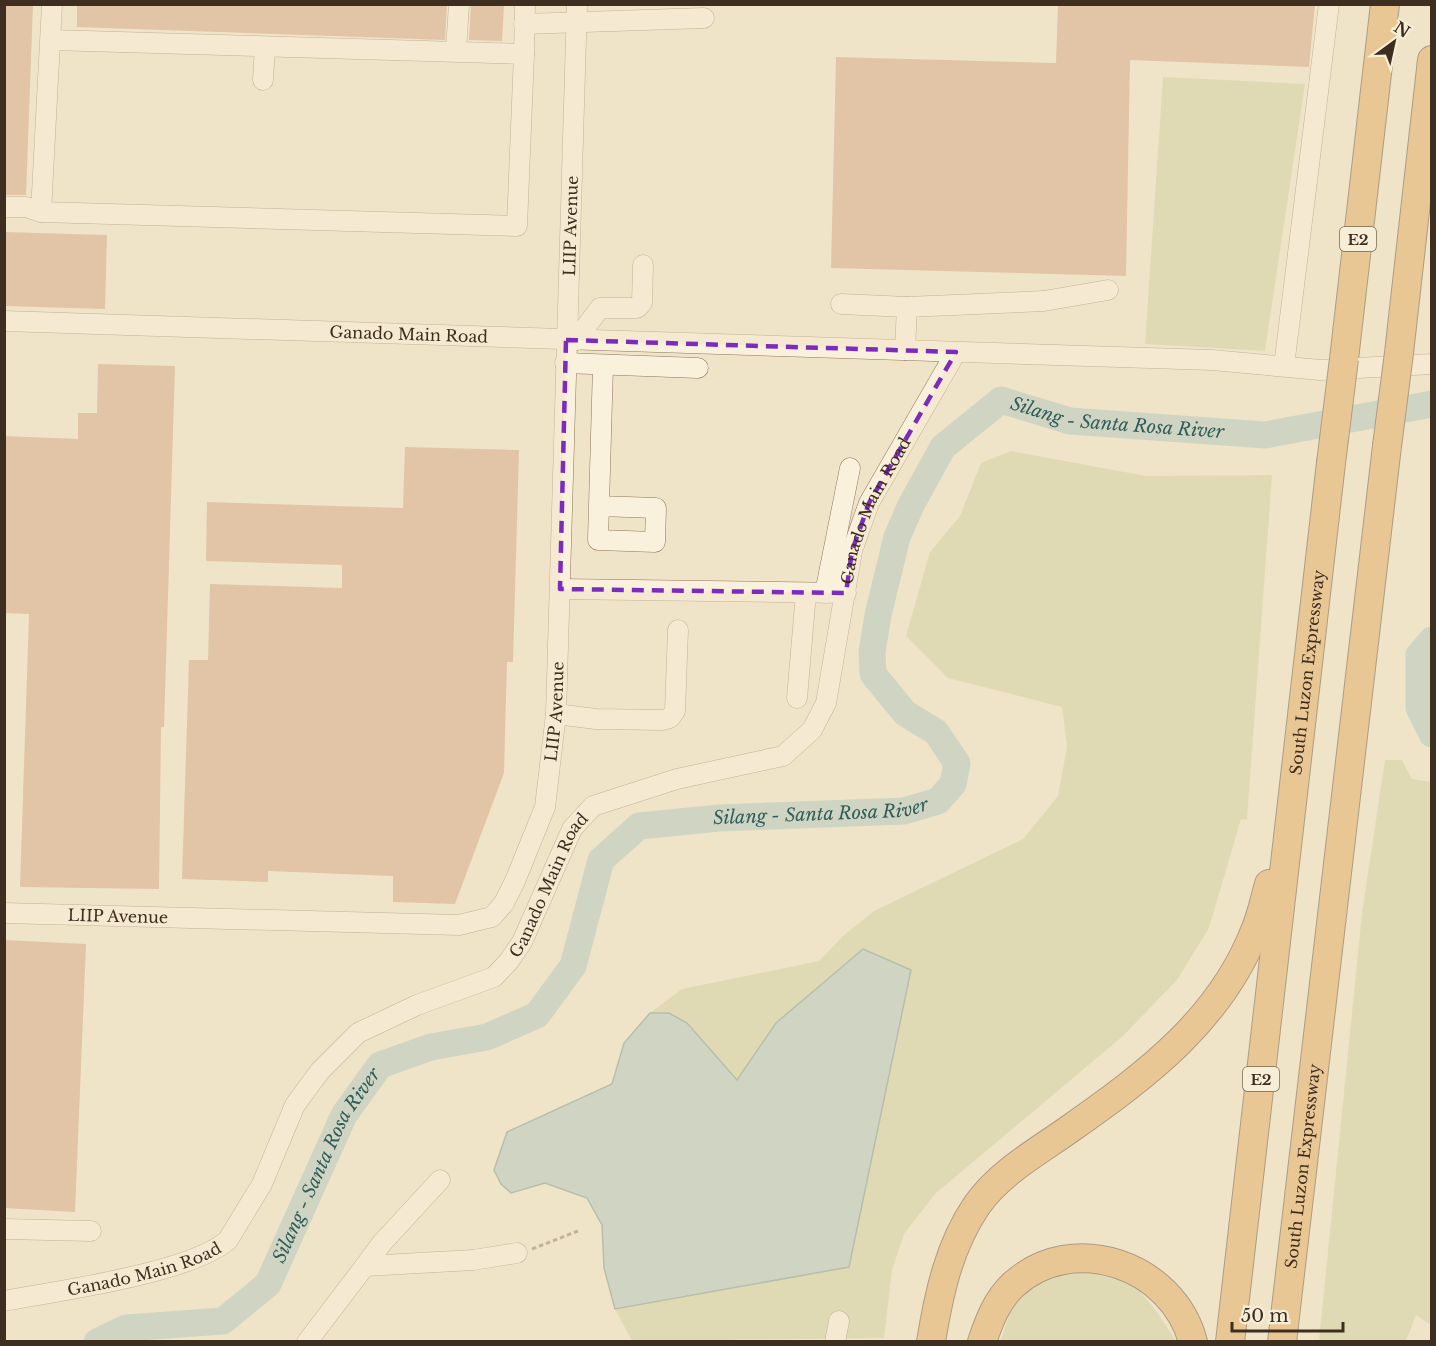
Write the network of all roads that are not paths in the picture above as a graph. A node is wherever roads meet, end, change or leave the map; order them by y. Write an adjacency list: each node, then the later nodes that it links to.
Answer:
1 (52, 4): 9 (street)
2 (459, 4): 11 (street)
3 (1329, 4): 28 (street)
4 (1385, 4): 38 (highway, South Luzon Expressway / E2, bridge)
5 (623, 13): 7 (street); 8 (street)
6 (525, 14): 7 (street); 12 (street)
7 (576, 14): 22 (street, LIIP Avenue)
8 (704, 18)
9 (51, 40): 10 (street); 16 (street)
10 (265, 47): 11 (street); 14 (street)
11 (456, 51): 12 (street)
12 (524, 54): 16 (street)
13 (1431, 60): 53 (highway, South Luzon Expressway, bridge)
14 (263, 80)
15 (4, 207): 16 (street)
16 (41, 212)
17 (643, 265): 22 (street)
18 (1108, 290): 20 (street)
19 (841, 304): 20 (street)
20 (907, 307): 23 (street)
21 (4, 321): 22 (street, Ganado Main Road)
22 (571, 340): 23 (street, Ganado Main Road); 25 (street, LIIP Avenue)
23 (905, 350): 24 (street, Ganado Main Road)
24 (956, 352): 28 (street, Ganado Main Road); 34 (street, Ganado Main Road)
25 (565, 363): 27 (street); 32 (street, LIIP Avenue)
26 (1431, 364): 28 (street, Ganado Main Road)
27 (603, 366): 29 (street); 31 (street)
28 (1284, 366)
29 (698, 368)
30 (850, 468): 33 (street)
31 (599, 506)
32 (560, 589): 33 (street); 37 (street, LIIP Avenue)
33 (815, 593): 34 (street); 36 (street)
34 (846, 593): 45 (street, Ganado Main Road)
35 (678, 630): 37 (street)
36 (797, 698)
37 (556, 714): 39 (street, LIIP Avenue)
38 (1290, 816): 49 (highway); 52 (highway, South Luzon Expressway / E2)
39 (4, 913)
40 (440, 1180): 44 (street)
41 (4, 1229): 42 (street)
42 (91, 1231)
43 (517, 1253): 44 (street)
44 (365, 1266): 47 (street)
45 (4, 1301)
46 (840, 1321): 48 (street)
47 (307, 1341)
48 (835, 1341)
49 (931, 1341)
50 (982, 1341): 51 (highway)
51 (1193, 1341)
52 (1230, 1341)
53 (1282, 1341)

